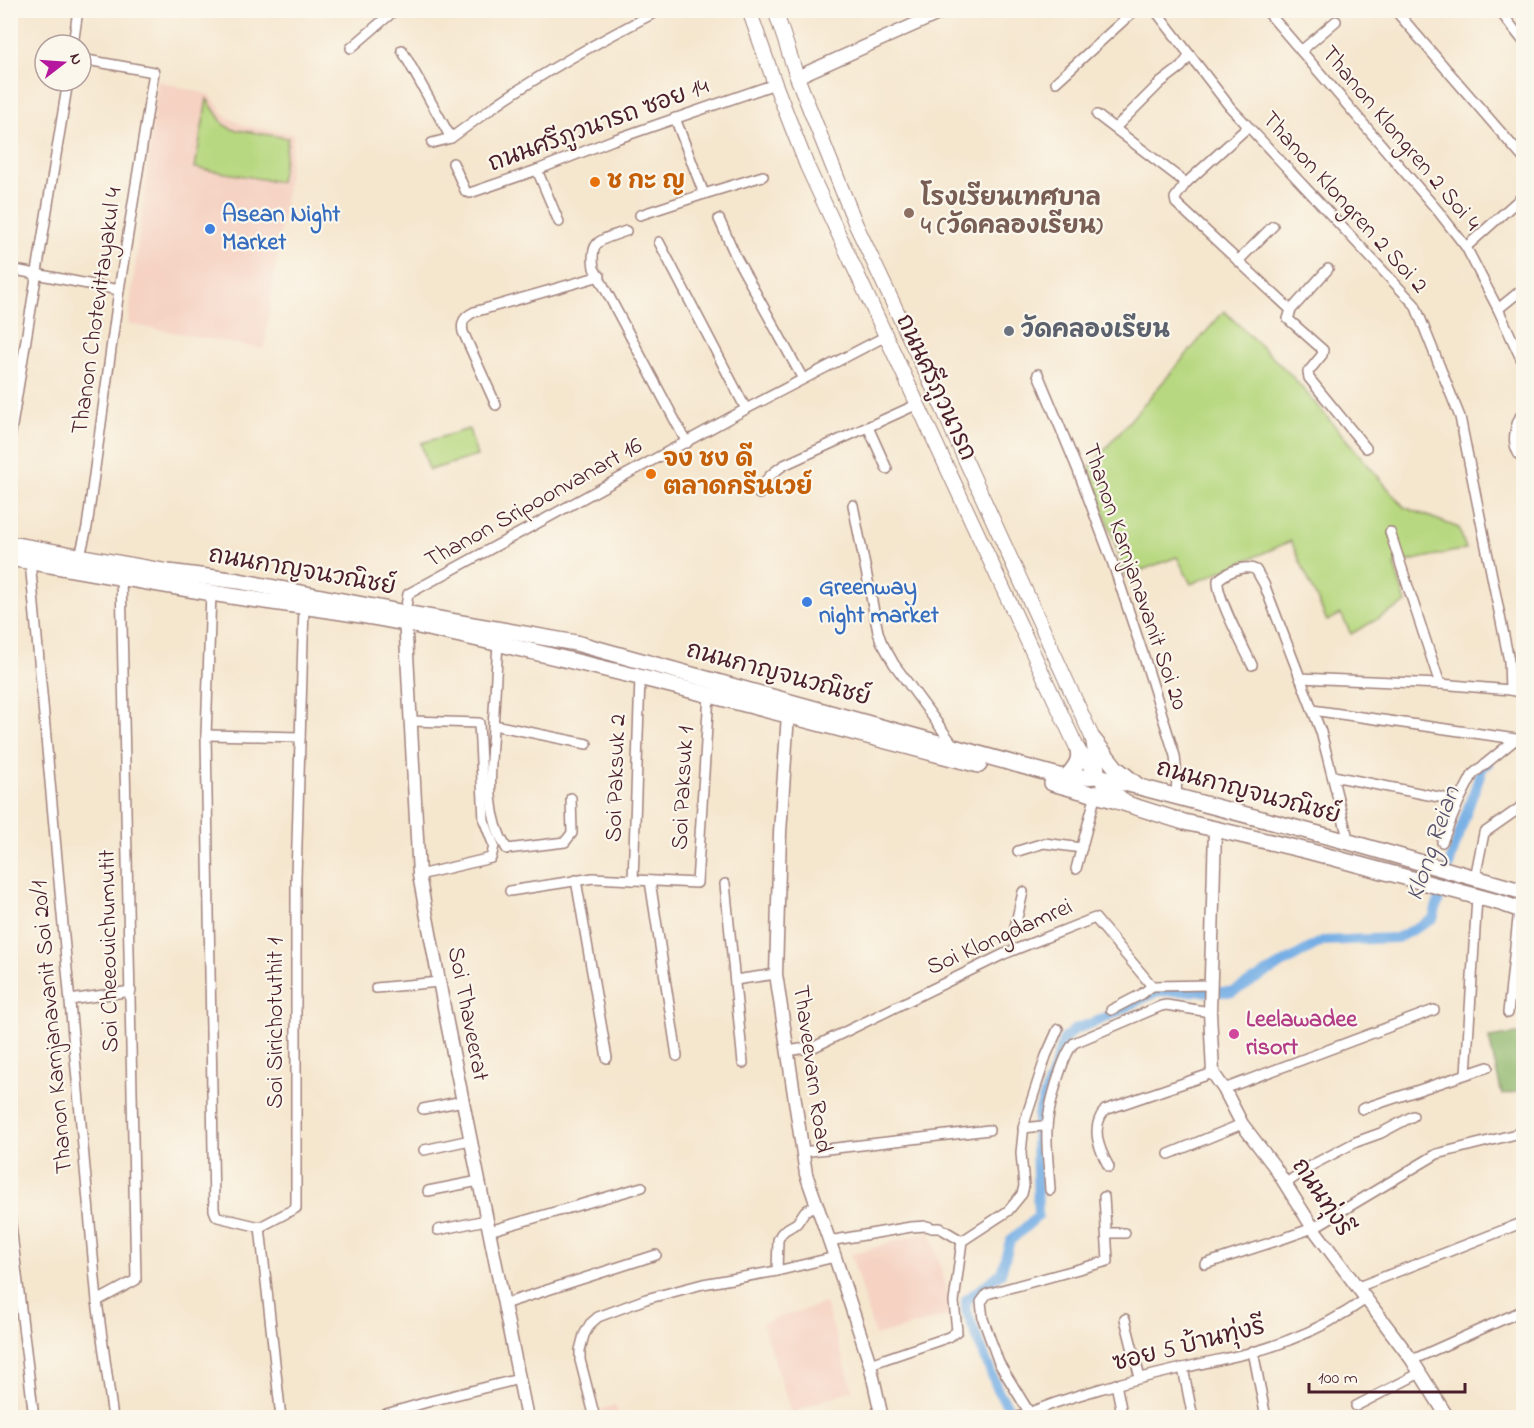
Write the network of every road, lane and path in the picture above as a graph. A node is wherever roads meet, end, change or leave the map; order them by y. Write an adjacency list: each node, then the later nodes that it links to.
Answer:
1 (78, 10): 13 (street)
2 (395, 10): 15 (street)
3 (660, 10): 28 (street)
4 (749, 10): 22 (main road, ถนนศรีภูวนารถ)
5 (775, 10): 20 (main road, ถนนศรีภูวนารถ)
6 (946, 10): 20 (street)
7 (1135, 10): 21 (street)
8 (1155, 10): 18 (street, Thanon Klongren 2 Soi 2)
9 (1266, 10): 17 (street, Thanon Klongren 2 Soi 4)
10 (1395, 10): 30 (street)
11 (1502, 12): 14 (street)
12 (1336, 21): 17 (street)
13 (75, 33)
14 (1524, 42)
15 (351, 48)
16 (402, 50): 28 (street)
17 (1301, 51): 43 (street, Thanon Klongren 2 Soi 4)
18 (1190, 55): 26 (street, Thanon Klongren 2 Soi 2); 27 (street)
19 (93, 61): 50 (street, Thanon Chotevittayakul 4)
20 (798, 77): 22 (main road); 62 (main road, ถนนศรีภูวนารถ)
21 (1056, 82)
22 (775, 84): 25 (street, ถนนศรีภูวนารถ ซอย 14); 53 (main road, ถนนศรีภูวนารถ)
23 (66, 93): 47 (street)
24 (1097, 115): 27 (street)
25 (675, 118): 32 (street, ถนนศรีภูวนารถ ซอย 14); 35 (street)
26 (1248, 127): 34 (street); 85 (street, Thanon Klongren 2 Soi 2)
27 (1115, 128): 34 (street)
28 (452, 138): 29 (street)
29 (432, 143)
30 (1524, 159)
31 (453, 164): 32 (street, ถนนศรีภูวนารถ ซอย 14)
32 (537, 170): 39 (street)
33 (763, 176): 35 (street)
34 (1186, 183): 44 (street)
35 (704, 194): 37 (street)
36 (1524, 195): 43 (street)
37 (640, 215)
38 (719, 219): 56 (street)
39 (559, 222)
40 (1273, 226): 44 (street)
41 (626, 231): 48 (street)
42 (659, 242): 59 (street)
43 (1466, 247): 51 (street, Thanon Klongren 2 Soi 4)
44 (1238, 261): 52 (street)
45 (10, 269): 47 (street)
46 (1328, 269): 52 (street)
47 (36, 273): 50 (street); 63 (street)
48 (600, 276): 58 (street); 64 (street)
49 (1524, 288): 51 (street)
50 (119, 290): 73 (street, Thanon Chotevittayakul 4)
51 (1498, 309): 54 (street, Thanon Klongren 2 Soi 4)
52 (1291, 310): 66 (street)
53 (886, 336): 56 (street, Thanon Sripoonvanart 16); 57 (main road, ถนนศรีภูวนารถ)
54 (1524, 365)
55 (1038, 374): 105 (street, Thanon Karnjanavanit Soi 20)
56 (803, 379): 59 (street, Thanon Sripoonvanart 16)
57 (918, 404): 61 (street); 65 (main road, ถนนศรีภูวนารถ)
58 (496, 405)
59 (747, 410): 64 (street, Thanon Sripoonvanart 16)
60 (1524, 410): 67 (street)
61 (868, 427): 68 (street); 69 (street)
62 (955, 437): 65 (main road); 95 (main road, ถนนศรีภูวนารถ)
63 (10, 438)
64 (687, 443): 79 (street, Thanon Sripoonvanart 16)
65 (937, 445): 99 (main road, ถนนศรีภูวนารถ)
66 (1366, 447)
67 (1524, 460)
68 (887, 469)
69 (759, 494)
70 (853, 505): 98 (street)
71 (1390, 532): 84 (street)
72 (10, 544): 73 (main road, ถนนกาญจนวณิชย์)
73 (80, 556): 79 (main road, ถนนกาญจนวณิชย์)
74 (10, 558): 75 (main road, ถนนกาญจนวณิชย์)
75 (30, 561): 76 (main road, ถนนกาญจนวณิชย์); 135 (street, Thanon Karnjanavanit Soi 20/1)
76 (121, 577): 77 (main road, ถนนกาญจนวณิชย์); 134 (street, Soi Cheeouichumutit)
77 (212, 593): 78 (main road, ถนนกาญจนวณิชย์); 93 (street)
78 (303, 606): 79 (main road, ถนนกาญจนวณิชย์); 94 (street, Soi Sirichotuthit 1)
79 (406, 618): 80 (main road, ถนนกาญจนวณิชย์); 90 (street, Soi Thaveerat); 98 (main road, ถนนกาญจนวณิชย์)
80 (498, 644): 82 (main road, ถนนกาญจนวณิชย์); 91 (street)
81 (1252, 665): 83 (street)
82 (640, 678): 87 (main road, ถนนกาญจนวณิชย์); 119 (street, Soi Paksuk 2)
83 (1300, 678): 84 (street); 88 (street)
84 (1440, 684): 85 (street)
85 (1510, 690): 86 (street)
86 (1524, 693)
87 (709, 695): 89 (main road, ถนนกาญจนวณิชย์); 120 (street, Soi Paksuk 1)
88 (1312, 710): 96 (street); 101 (street)
89 (788, 714): 102 (main road, ถนนกาญจนวณิชย์); 128 (street, Thaveevarn Road)
90 (411, 722): 116 (street, Soi Thaveerat); 116 (street)
91 (494, 725): 97 (street); 106 (street)
92 (1524, 731): 96 (street)
93 (206, 735): 94 (street); 173 (street)
94 (300, 737): 173 (street, Soi Sirichotuthit 1)
95 (1093, 739): 100 (main road, ถนนศรีภูวนารถ); 103 (main road)
96 (1516, 739): 107 (street)
97 (587, 744)
98 (956, 748): 102 (main road, ถนนกาญจนวณิชย์)
99 (1078, 750): 100 (main road, ถนนศรีภูวนารถ); 102 (main road)
100 (1098, 776): 102 (main road, ถนนกาญจนวณิชย์); 103 (main road, ถนนกาญจนวณิชย์); 104 (street, Soi Klongdamrei); 109 (main road, ถนนศรีภูวนารถ)
101 (1332, 776): 107 (street); 111 (street)
102 (1063, 782): 104 (main road, ถนนกาญจนวณิชย์)
103 (1141, 788): 105 (main road, ถนนกาญจนวณิชย์)
104 (1097, 795): 109 (main road, ถนนกาญจนวณิชย์); 113 (street, Soi Klongdamrei)
105 (1176, 797): 111 (main road, ถนนกาญจนวณิชย์)
106 (571, 798)
107 (1459, 801): 112 (street)
108 (1524, 805): 117 (street)
109 (1131, 806): 110 (main road, ถนนกาญจนวณิชย์)
110 (1215, 829): 125 (main road, ถนนกาญจนวณิชย์); 131 (street)
111 (1349, 842): 117 (main road, ถนนกาญจนวณิชย์)
112 (1442, 842)
113 (1082, 848): 114 (street); 115 (street, Soi Klongdamrei)
114 (1018, 851)
115 (1076, 869)
116 (419, 875): 130 (street, Soi Thaveerat)
117 (1472, 877): 124 (main road, ถนนกาญจนวณิชย์)
118 (576, 880): 119 (street); 122 (street); 143 (street)
119 (633, 880): 120 (street)
120 (650, 881): 142 (street)
121 (725, 884): 129 (street)
122 (510, 891)
123 (1023, 892): 127 (street)
124 (1524, 892)
125 (1471, 895): 126 (main road, ถนนกาญจนวณิชย์); 147 (street)
126 (1521, 910): 139 (street)
127 (1015, 927)
128 (776, 974): 129 (street); 141 (street, Thaveevarn Road)
129 (735, 980): 144 (street)
130 (439, 982): 133 (street); 149 (street, Soi Thaveerat)
131 (1211, 985): 132 (street); 136 (street)
132 (1152, 986): 137 (street); 141 (street, Soi Klongdamrei)
133 (376, 988)
134 (131, 991): 135 (street); 186 (street, Soi Cheeouichumutit)
135 (70, 1000): 186 (street, Thanon Karnjanavanit Soi 20/1)
136 (1210, 1006): 146 (street); 155 (street)
137 (1111, 1010)
138 (1434, 1010): 148 (street)
139 (1508, 1013)
140 (1058, 1029): 154 (street)
141 (787, 1051): 160 (street, Thaveevarn Road)
142 (676, 1056)
143 (607, 1058)
144 (742, 1063)
145 (1488, 1067): 147 (street)
146 (1213, 1073): 148 (street, ถนนทุ่งรี); 162 (street)
147 (1466, 1074): 150 (street)
148 (1224, 1089): 153 (street, ถนนทุ่งรี)
149 (463, 1101): 151 (street); 158 (street, Soi Thaveerat)
150 (1362, 1108)
151 (423, 1109)
152 (1413, 1116): 164 (street)
153 (1242, 1124): 161 (street); 164 (street, ถนนทุ่งรี)
154 (1026, 1127): 155 (street); 179 (street)
155 (1045, 1127): 166 (street)
156 (989, 1130): 160 (street)
157 (1524, 1132): 174 (street)
158 (471, 1140): 159 (street); 163 (street, Soi Thaveerat)
159 (424, 1150)
160 (802, 1152): 169 (street, Thaveevarn Road)
161 (1169, 1154)
162 (1109, 1167)
163 (479, 1181): 167 (street); 172 (street, Soi Thaveerat)
164 (1285, 1184): 174 (street, ถนนทุ่งรี)
165 (642, 1187): 172 (street)
166 (1050, 1190)
167 (428, 1191)
168 (1104, 1197): 176 (street)
169 (817, 1205): 178 (street, Thaveevarn Road); 183 (street)
170 (10, 1217): 201 (street)
171 (1524, 1222): 184 (street)
172 (488, 1226): 175 (street); 187 (street, Soi Thaveerat)
173 (260, 1227): 203 (street)
174 (1313, 1228): 182 (street); 184 (street, ถนนทุ่งรี)
175 (438, 1230)
176 (1107, 1233): 177 (street); 199 (street)
177 (1125, 1233)
178 (829, 1241): 179 (street); 181 (street, Thaveevarn Road)
179 (962, 1241): 192 (street)
180 (656, 1255): 187 (street)
181 (835, 1257): 183 (street); 192 (street, Thaveevarn Road)
182 (1205, 1264)
183 (777, 1271): 205 (street)
184 (1358, 1287): 185 (street, ถนนทุ่งรี)
185 (1366, 1299): 190 (street, ซอย 5 บ้านทุ่งรี); 191 (street, ถนนทุ่งรี)
186 (96, 1301): 202 (street, Thanon Karnjanavanit Soi 20/1)
187 (504, 1304): 196 (street, Soi Thaveerat)
188 (1524, 1310): 191 (street)
189 (1125, 1319): 195 (street)
190 (1252, 1351): 193 (street, ซอย 5 บ้านทุ่งรี); 210 (street)
191 (1412, 1360): 194 (street, ถนนทุ่งรี)
192 (870, 1364): 206 (street, Thaveevarn Road)
193 (1183, 1368): 195 (street, ซอย 5 บ้านทุ่งรี); 209 (street)
194 (1420, 1374): 198 (street); 211 (street, ถนนทุ่งรี)
195 (1140, 1378): 197 (street, ซอย 5 บ้านทุ่งรี)
196 (519, 1379): 200 (street); 204 (street, Soi Thaveerat)
197 (1116, 1384): 199 (street, ซอย 5 บ้านทุ่งรี); 208 (street)
198 (1356, 1406)
199 (1029, 1412): 207 (street, ซอย 5 บ้านทุ่งรี)
200 (386, 1414)
201 (34, 1418)
202 (113, 1418)
203 (281, 1418)
204 (527, 1418)
205 (594, 1418)
206 (882, 1418)
207 (1016, 1418)
208 (1123, 1418)
209 (1193, 1418)
210 (1266, 1418)
211 (1448, 1418)

